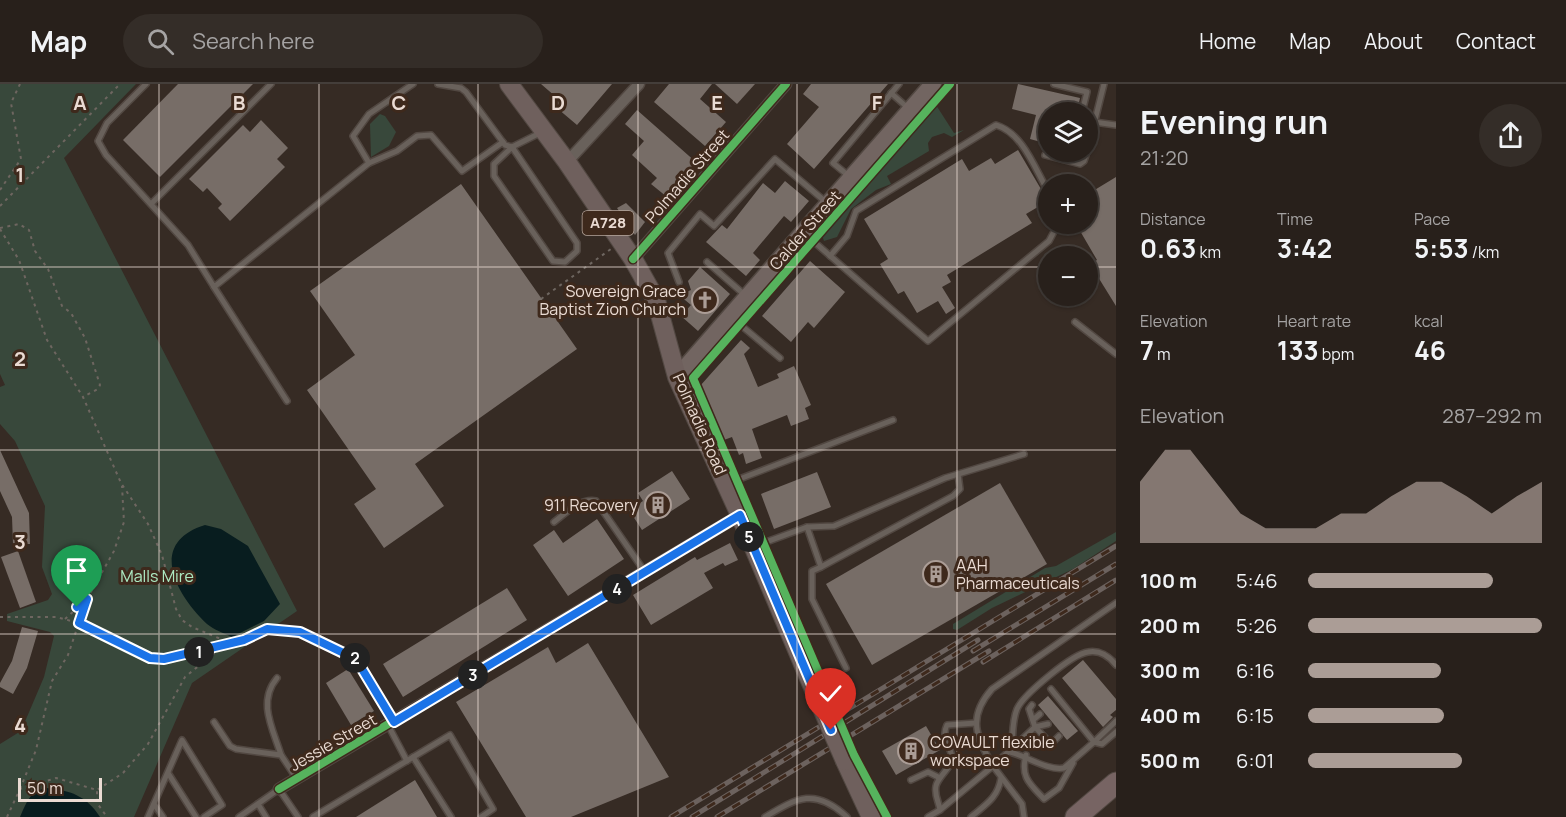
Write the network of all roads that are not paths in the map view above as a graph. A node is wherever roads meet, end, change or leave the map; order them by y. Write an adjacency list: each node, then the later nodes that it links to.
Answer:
1 (146, 84): 25 (lane)
2 (271, 84): 25 (lane)
3 (412, 84): 22 (lane)
4 (438, 84): 19 (lane)
5 (510, 84): 18 (main road, Polmadie Road / A728)
6 (639, 84): 21 (street)
7 (786, 84): 30 (street, Polmadie Street)
8 (899, 84): 12 (lane)
9 (933, 84): 15 (main road, Calder Street)
10 (1053, 84): 13 (lane)
11 (1104, 84): 14 (lane)
12 (891, 93): 15 (lane); 24 (lane)
13 (1084, 102)
14 (1098, 107)
15 (911, 110): 24 (main road, Calder Street)
16 (1098, 120): 17 (lane)
17 (1116, 124)
18 (544, 131): 20 (lane); 21 (main road, Polmadie Road / A728)
19 (503, 142): 20 (lane); 22 (lane)
20 (512, 147): 20 (lane)
21 (567, 162): 30 (main road, Polmadie Road / A728)
22 (369, 163): 33 (lane)
23 (1038, 174): 29 (lane)
24 (851, 178): 26 (main road, Calder Street)
25 (151, 204): 33 (lane)
26 (828, 204): 27 (main road, Calder Street); 32 (lane)
27 (804, 233): 29 (lane); 34 (main road, Calder Street)
28 (1053, 234): 29 (lane)
29 (830, 256)
30 (633, 259): 39 (main road, Polmadie Road / A728)
31 (707, 262): 34 (lane)
32 (679, 282)
33 (214, 287): 40 (lane)
34 (748, 297): 35 (main road, Calder Street)
35 (730, 316): 38 (lane); 39 (main road, Calder Street)
36 (1075, 322): 37 (lane)
37 (1116, 354)
38 (780, 358)
39 (677, 377): 44 (main road, Polmadie Road / A728)
40 (287, 401)
41 (893, 420): 44 (lane)
42 (1024, 454): 43 (lane)
43 (958, 474): 47 (lane); 49 (lane)
44 (726, 484): 45 (main road, Polmadie Road / A728)
45 (740, 515): 48 (main road, Polmadie Road / A728); 50 (street, Jessie Street)
46 (554, 522): 50 (lane)
47 (807, 527): 48 (lane); 49 (lane)
48 (753, 546): 99 (main road, Polmadie Road / A728, bridge)
49 (821, 567): 54 (lane)
50 (645, 572): 63 (street, Jessie Street)
51 (1116, 603): 62 (lane)
52 (361, 664): 63 (lane)
53 (1116, 665): 69 (lane)
54 (846, 668)
55 (277, 678): 71 (lane)
56 (1051, 689): 68 (lane)
57 (1032, 705): 59 (lane)
58 (1040, 714): 59 (lane)
59 (1033, 720): 65 (lane)
60 (1116, 721): 68 (lane)
61 (214, 722): 71 (lane)
62 (976, 723): 76 (lane); 79 (lane)
63 (391, 724): 75 (lane); 78 (street, Jessie Street)
64 (1048, 724): 65 (lane)
65 (1035, 727): 67 (lane); 69 (lane)
66 (1116, 732): 68 (lane)
67 (1059, 736)
68 (1094, 742): 74 (lane)
69 (1012, 746): 70 (lane)
70 (1010, 752): 72 (lane); 76 (lane)
71 (281, 755): 78 (lane)
72 (1026, 755): 74 (lane); 74 (lane)
73 (413, 757): 75 (lane); 95 (lane); 96 (lane)
74 (1075, 759)
75 (407, 761): 94 (lane)
76 (993, 766): 80 (lane); 86 (lane)
77 (168, 773): 84 (lane); 89 (lane); 90 (lane)
78 (297, 778): 83 (street, Jessie Street)
79 (939, 778): 81 (lane); 86 (lane)
80 (1001, 778): 101 (lane); 102 (lane)
81 (911, 780)
82 (1116, 783): 103 (highway)
83 (279, 789): 85 (lane); 93 (lane)
84 (154, 804): 87 (lane); 88 (lane)
85 (258, 804): 91 (lane); 92 (lane)
86 (940, 810): 100 (lane)
87 (148, 817)
88 (163, 817)
89 (196, 817)
90 (204, 817)
91 (239, 817)
92 (266, 817)
93 (298, 817)
94 (314, 817)
95 (451, 817)
96 (481, 817)
97 (765, 817): 98 (lane)
98 (847, 817)
99 (871, 817)
100 (928, 817)
101 (970, 817)
102 (1024, 817)
103 (1076, 817)

